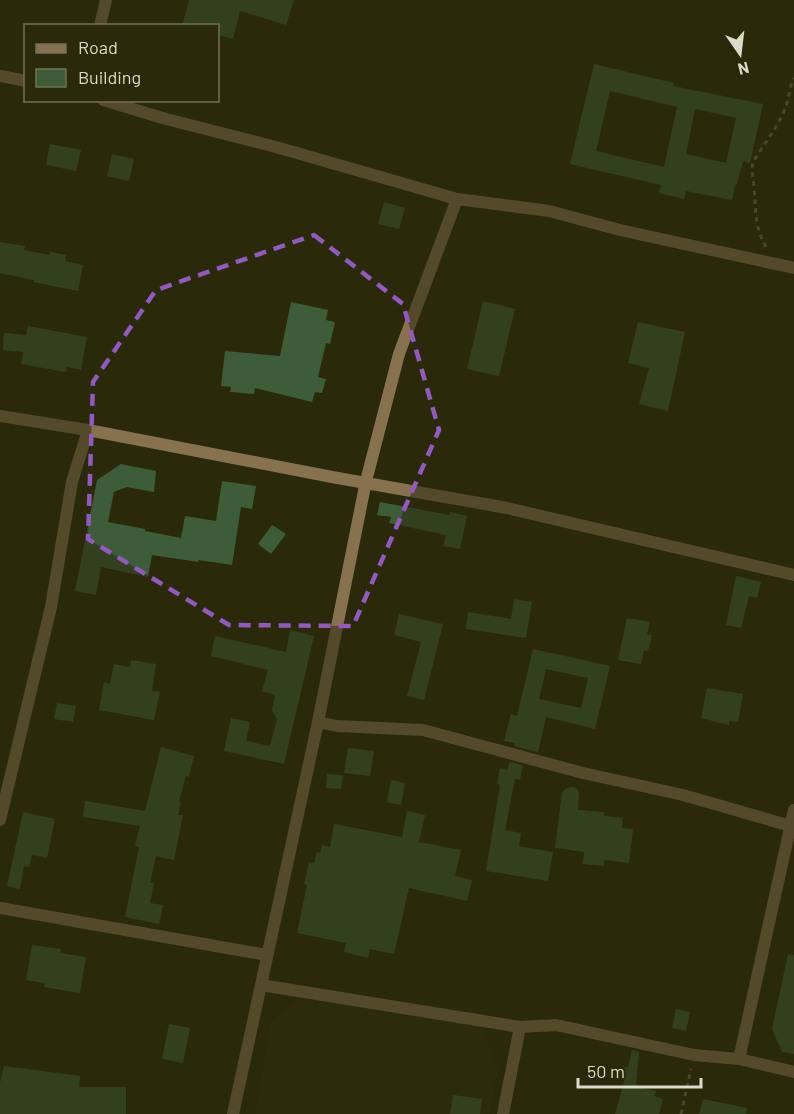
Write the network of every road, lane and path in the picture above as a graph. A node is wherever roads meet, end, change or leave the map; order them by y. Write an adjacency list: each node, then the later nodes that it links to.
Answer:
1 (105, 0): 2 (street)
2 (100, 24)
3 (0, 76): 5 (street)
4 (794, 78): 8 (path)
5 (24, 81)
6 (110, 102): 7 (street)
7 (457, 200): 8 (street); 12 (street)
8 (773, 262): 9 (street)
9 (794, 268)
10 (0, 416): 11 (street)
11 (88, 430): 12 (street); 16 (street)
12 (366, 482): 13 (street); 14 (street)
13 (794, 575)
14 (318, 722): 17 (street); 19 (street)
15 (794, 810): 17 (street)
16 (0, 820)
17 (792, 826): 23 (street)
18 (0, 908): 19 (street)
19 (267, 955): 20 (street)
20 (261, 985): 21 (street); 25 (street)
21 (520, 1027): 22 (street); 26 (street)
22 (694, 1055): 23 (street); 27 (path)
23 (739, 1059): 24 (street)
24 (794, 1072)
25 (233, 1114)
26 (503, 1114)
27 (681, 1114)

